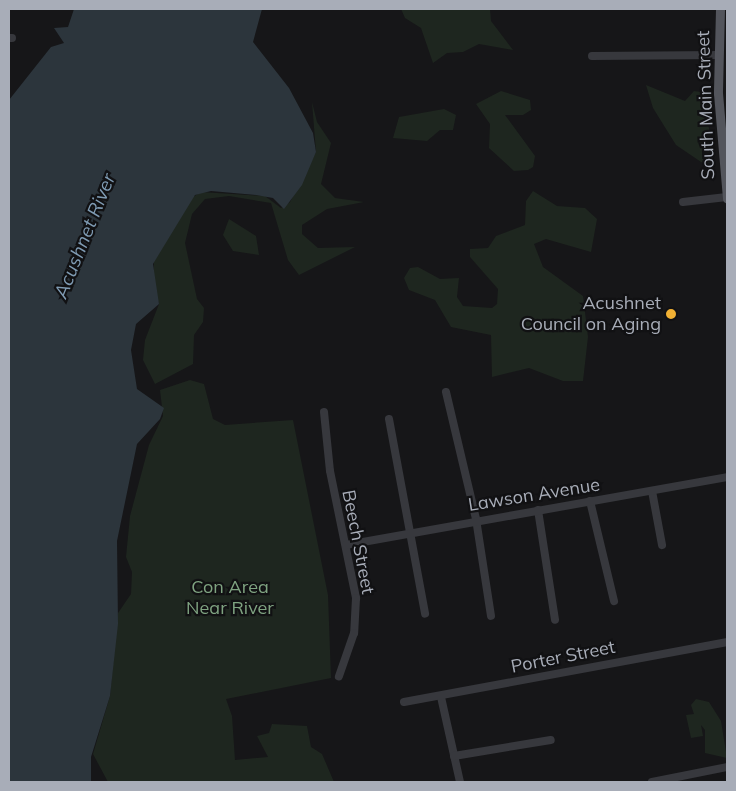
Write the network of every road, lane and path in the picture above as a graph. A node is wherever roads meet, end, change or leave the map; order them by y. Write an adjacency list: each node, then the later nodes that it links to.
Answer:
1 (720, 9): 2 (main road, South Main Street)
2 (718, 55): 3 (street); 4 (main road, South Main Street)
3 (592, 56)
4 (727, 198): 5 (street)
5 (683, 202)
6 (446, 392): 13 (street)
7 (324, 412): 16 (street, Beech Street)
8 (389, 419): 14 (street)
9 (727, 477): 10 (street, Lawson Avenue)
10 (652, 491): 11 (street, Lawson Avenue); 15 (street)
11 (590, 501): 12 (street, Lawson Avenue); 17 (street)
12 (538, 510): 13 (street, Lawson Avenue); 20 (street)
13 (476, 519): 14 (street, Lawson Avenue); 19 (street)
14 (412, 532): 16 (street, Lawson Avenue); 18 (street)
15 (662, 544)
16 (346, 545): 22 (street, Beech Street)
17 (614, 601)
18 (424, 614)
19 (491, 616)
20 (555, 620)
21 (727, 642): 23 (street, Porter Street)
22 (339, 676)
23 (441, 697): 24 (street, Porter Street); 26 (street)
24 (404, 702)
25 (551, 740): 26 (street)
26 (454, 756): 28 (street)
27 (727, 767): 29 (street)
28 (460, 782)
29 (652, 782)

